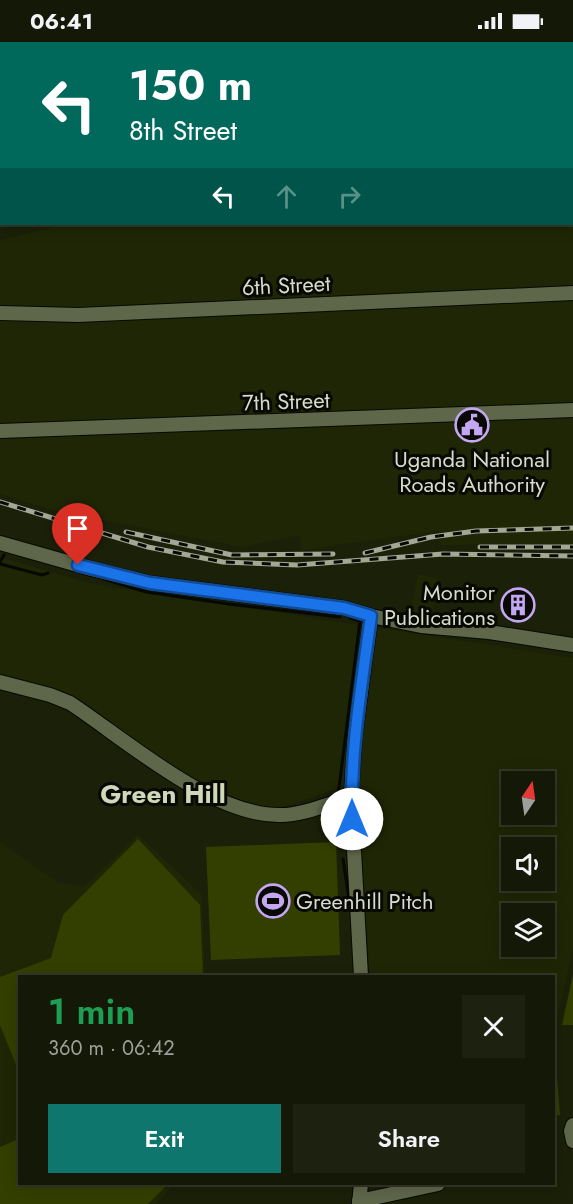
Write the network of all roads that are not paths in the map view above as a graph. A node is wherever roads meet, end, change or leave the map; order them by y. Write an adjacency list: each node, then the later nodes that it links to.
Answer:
1 (573, 293): 2 (street, 6th Street)
2 (0, 313)
3 (573, 410): 4 (street, 7th Street)
4 (0, 431)
5 (0, 543): 6 (street)
6 (371, 616): 7 (street); 9 (street)
7 (573, 645)
8 (0, 682): 9 (street)
9 (351, 797): 10 (street)
10 (361, 975)
11 (573, 1125): 12 (street)
12 (573, 1141)
13 (361, 1185): 15 (street)
14 (434, 1185): 15 (street)
15 (359, 1202)

